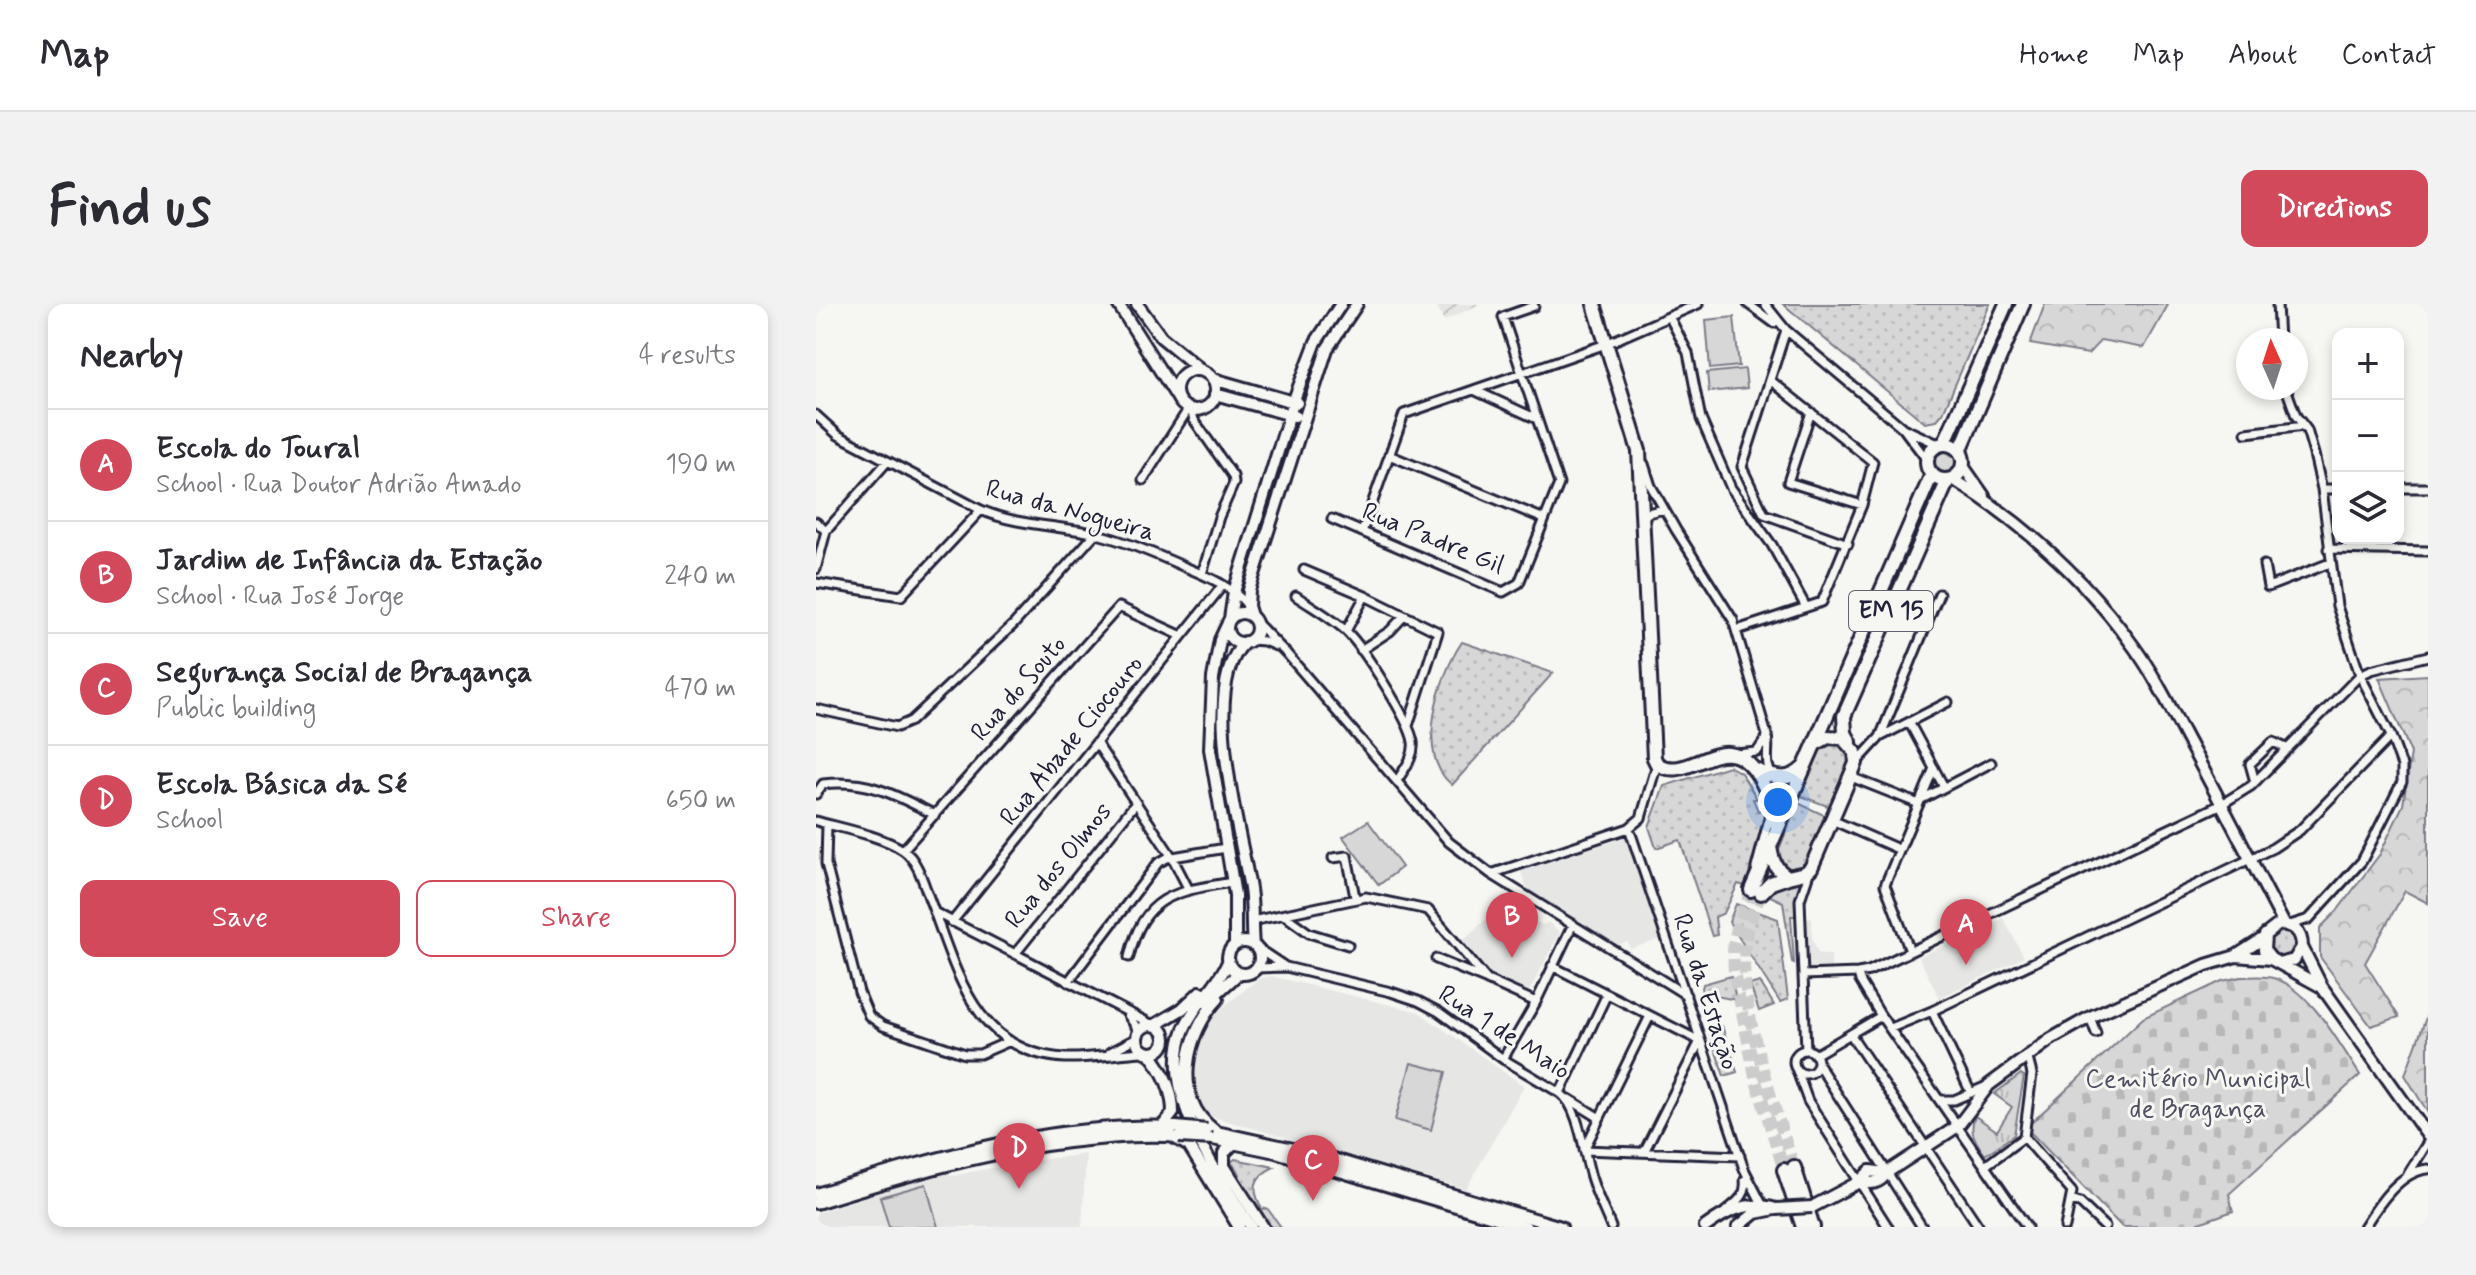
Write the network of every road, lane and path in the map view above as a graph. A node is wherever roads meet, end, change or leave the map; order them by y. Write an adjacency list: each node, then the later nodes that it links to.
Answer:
1 (1118, 304): 24 (street)
2 (1137, 304): 18 (street)
3 (1341, 304): 26 (street)
4 (1357, 304): 27 (street)
5 (1594, 304): 17 (main road)
6 (1689, 304): 14 (street)
7 (1698, 304): 14 (street)
8 (1748, 304): 16 (street)
9 (1765, 304): 16 (street)
10 (2006, 304): 37 (main road)
11 (2023, 304): 39 (main road)
12 (2277, 304): 15 (street)
13 (1534, 306): 19 (street)
14 (1673, 317): 17 (street); 76 (street)
15 (2278, 328)
16 (1786, 330): 21 (street); 35 (street)
17 (1606, 344): 19 (street); 38 (main road)
18 (1202, 371): 20 (street); 24 (street)
19 (1522, 373): 22 (street); 33 (street)
20 (1213, 379): 23 (street); 26 (street)
21 (1770, 380): 29 (street); 62 (street)
22 (1474, 390): 33 (street); 40 (street)
23 (1215, 394): 28 (street); 30 (street)
24 (1179, 399): 28 (street)
25 (2290, 400): 34 (street)
26 (1293, 402): 27 (street); 30 (street)
27 (1306, 406): 32 (street)
28 (1190, 408): 46 (street); 69 (street)
29 (1811, 412): 52 (street); 52 (street)
30 (1290, 414): 32 (street); 72 (street)
31 (816, 415): 42 (street, Rua da Nogueira)
32 (1302, 419): 77 (street)
33 (1538, 419): 56 (street)
34 (2304, 426): 36 (street); 49 (street)
35 (1903, 428): 37 (street); 41 (street)
36 (2246, 433)
37 (1942, 444): 39 (main road); 41 (main road)
38 (1639, 451): 53 (street); 57 (main road)
39 (1960, 451): 43 (main road)
40 (1389, 455): 56 (street); 60 (street)
41 (1927, 460): 44 (main road)
42 (887, 462): 54 (street, Rua da Nogueira); 59 (street)
43 (1963, 466): 45 (main road, EM 15); 51 (street)
44 (1932, 474): 45 (main road); 97 (main road, EM 15)
45 (1950, 479): 51 (street); 95 (main road, EM 15)
46 (1143, 480)
47 (2404, 488): 48 (street)
48 (2428, 488)
49 (2322, 489): 50 (street); 63 (street)
50 (2332, 489)
51 (1988, 501): 118 (street)
52 (1862, 505): 62 (street)
53 (1664, 509): 57 (street); 80 (street)
54 (981, 510): 61 (street, Rua da Nogueira); 70 (street)
55 (1332, 519): 60 (street, Rua Padre Gil)
56 (1544, 519): 60 (street, Rua Padre Gil)
57 (1642, 519): 103 (main road)
58 (816, 522): 59 (street)
59 (826, 531): 67 (street)
60 (1362, 532)
61 (1095, 534): 69 (street, Rua da Nogueira); 89 (street)
62 (1848, 544): 76 (street)
63 (2328, 549): 64 (street); 65 (street)
64 (2428, 551)
65 (2330, 563): 66 (street); 87 (street)
66 (2264, 565)
67 (816, 569)
68 (1304, 570): 75 (street)
69 (1202, 574): 71 (street, Rua da Nogueira)
70 (816, 583)
71 (1223, 585): 72 (street, Rua da Nogueira); 82 (street, Rua Abade Ciocouro)
72 (1234, 592): 77 (street, Rua da Nogueira); 79 (street)
73 (1939, 594): 94 (street)
74 (1296, 596): 81 (street)
75 (1365, 596): 78 (street); 81 (street)
76 (1806, 607): 80 (street)
77 (1251, 615): 79 (street); 83 (street); 85 (street, Rua da Nogueira)
78 (1404, 616): 84 (street); 91 (street)
79 (1228, 622): 83 (street); 126 (street)
80 (1737, 630): 92 (street)
81 (1346, 631): 84 (street)
82 (1182, 636): 96 (street, Rua Abade Ciocouro); 119 (street, Rua do Souto)
83 (1248, 641): 85 (street); 143 (street)
84 (1361, 650): 91 (street)
85 (1287, 654): 110 (street, Rua da Nogueira)
86 (2428, 656): 87 (street)
87 (2360, 675): 93 (street); 99 (street)
88 (1948, 702): 90 (street)
89 (816, 709)
90 (1909, 722): 94 (street); 105 (street)
91 (1408, 726): 110 (street)
92 (1767, 735): 98 (street); 108 (street)
93 (2391, 736): 131 (street); 142 (street)
94 (1880, 737): 101 (street)
95 (1850, 742): 97 (main road); 101 (main road, EM 15)
96 (1097, 744): 117 (street); 144 (street, Rua Abade Ciocouro)
97 (1815, 744): 104 (main road, EM 15)
98 (1763, 746): 100 (street); 107 (street)
99 (2288, 749): 111 (street); 111 (street)
100 (1732, 754): 106 (main road); 107 (main road)
101 (1856, 763): 109 (main road)
102 (1991, 763): 112 (street)
103 (1657, 764): 106 (main road); 113 (street)
104 (1805, 766): 108 (main road); 124 (main road, EM 15)
105 (1934, 768): 112 (street); 116 (street)
106 (1673, 769): 113 (street)
107 (1755, 770): 108 (main road); 115 (main road)
108 (1773, 777)
109 (1851, 777): 116 (street); 120 (main road)
110 (1397, 781): 133 (street, Rua da Nogueira)
111 (2255, 782): 118 (street)
112 (1944, 787): 116 (street)
113 (1649, 790): 123 (street)
114 (816, 794): 119 (street)
115 (1770, 797): 124 (main road); 137 (street)
116 (1920, 802): 127 (street)
117 (1135, 804): 129 (street); 153 (street, Rua dos Olmos)
118 (2222, 804): 131 (street); 151 (street)
119 (935, 815): 128 (street, Rua do Souto)
120 (1832, 820): 127 (street); 132 (main road)
121 (816, 821): 122 (street)
122 (827, 824): 128 (street); 180 (street)
123 (1629, 828): 133 (street); 168 (street, Rua da Estação)
124 (1777, 829): 125 (main road, EM 15)
125 (1770, 846): 134 (main road); 137 (main road, EM 15)
126 (1226, 848): 129 (street); 135 (street)
127 (1898, 849): 151 (street)
128 (903, 850): 140 (street)
129 (1172, 857): 136 (street); 165 (street)
130 (1333, 858): 138 (street)
131 (2252, 860): 139 (street); 171 (street)
132 (1811, 868): 134 (main road); 163 (street)
133 (1491, 874): 145 (street, Rua da Nogueira)
134 (1788, 877): 137 (main road)
135 (1233, 882): 136 (street); 152 (street)
136 (1189, 890): 155 (street)
137 (1756, 891)
138 (1355, 897): 141 (street); 164 (street)
139 (2274, 906): 146 (street); 147 (street)
140 (934, 912): 144 (street); 180 (street)
141 (1284, 915): 143 (street); 149 (street)
142 (2309, 919): 146 (street); 148 (street)
143 (1252, 921): 150 (street)
144 (952, 922): 153 (street)
145 (1573, 924): 159 (street); 168 (street, Rua da Nogueira)
146 (2287, 925): 147 (street); 148 (street)
147 (2266, 935): 154 (street); 157 (street)
148 (2302, 944): 158 (street); 166 (street)
149 (1348, 945)
150 (1255, 947): 152 (street); 160 (street); 161 (street)
151 (1910, 951): 162 (street)
152 (1231, 953): 161 (street); 175 (street); 223 (street)
153 (1015, 954): 165 (street)
154 (2236, 956): 157 (street); 174 (street)
155 (1129, 957)
156 (1436, 959): 164 (street)
157 (2271, 959): 158 (street)
158 (2282, 963): 166 (street)
159 (1552, 966): 167 (street); 169 (street)
160 (1286, 967): 161 (street); 187 (street, Rua 1 de Maio)
161 (1247, 972): 200 (street); 223 (street)
162 (1858, 973): 163 (street); 173 (street)
163 (1803, 975): 182 (street)
164 (1487, 980): 169 (street)
165 (1068, 982): 170 (street)
166 (2322, 987): 202 (street)
167 (1607, 994): 172 (street); 194 (street)
168 (1686, 995): 181 (street, Rua da Estação)
169 (1536, 1002): 187 (street)
170 (1120, 1008): 175 (street); 178 (street)
171 (1932, 1011): 176 (street); 193 (street)
172 (1650, 1016): 181 (street); 196 (street)
173 (1881, 1016): 176 (street); 179 (street)
174 (2090, 1017): 177 (street); 186 (street)
175 (1154, 1025): 178 (street); 183 (street)
176 (1891, 1028): 195 (street)
177 (2096, 1033)
178 (1138, 1035): 183 (street); 184 (street)
179 (1851, 1035): 185 (street); 204 (street)
180 (1010, 1041): 184 (street)
181 (1700, 1041): 206 (street); 207 (street, Rua da Estação)
182 (1806, 1050): 185 (street); 190 (street)
183 (1147, 1052): 184 (street); 198 (street)
184 (1104, 1054)
185 (1815, 1055): 188 (street)
186 (2027, 1055): 191 (street); 192 (street)
187 (1503, 1059): 194 (street, Rua 1 de Maio)
188 (1818, 1064): 190 (street); 211 (street)
189 (2041, 1069): 191 (street)
190 (1797, 1071): 213 (street)
191 (2032, 1074): 201 (street)
192 (1989, 1085): 193 (street); 197 (street)
193 (1971, 1093): 195 (street)
194 (1563, 1095): 196 (street); 205 (street, Rua 1 de Maio)
195 (1940, 1100): 197 (street)
196 (1598, 1117): 205 (street)
197 (1958, 1126): 204 (street); 208 (street)
198 (1162, 1127): 199 (street); 214 (street)
199 (1176, 1134): 200 (street, bridge); 217 (street); 222 (street)
200 (1212, 1134): 203 (street); 226 (street)
201 (2024, 1137): 208 (street); 215 (street)
202 (2428, 1139): 212 (street)
203 (1234, 1143): 224 (street); 225 (street)
204 (1925, 1148): 211 (street); 232 (street)
205 (1584, 1150): 206 (street); 220 (street, Rua 1 de Maio)
206 (1644, 1152): 207 (street)
207 (1740, 1156): 209 (street, Rua da Estação)
208 (1985, 1166): 233 (street)
209 (1744, 1169): 216 (street, Rua da Estação); 219 (street)
210 (2428, 1169): 212 (street)
211 (1886, 1173): 213 (street); 231 (street)
212 (2407, 1176): 236 (street)
213 (1859, 1182): 218 (street, bridge); 230 (street)
214 (816, 1194)
215 (2072, 1196): 234 (street); 235 (street)
216 (1757, 1201): 218 (street); 219 (street); 221 (street)
217 (816, 1203)
218 (1776, 1209): 221 (street)
219 (1724, 1213): 227 (street)
220 (1610, 1226)
221 (1739, 1226)
222 (1239, 1227)
223 (1254, 1227)
224 (1263, 1227)
225 (1526, 1227)
226 (1561, 1227)
227 (1705, 1227)
228 (1803, 1227): 229 (main road)
229 (1813, 1227)
230 (1888, 1227)
231 (1922, 1227)
232 (1979, 1227)
233 (2027, 1227)
234 (2065, 1227)
235 (2105, 1227)
236 (2364, 1227)

